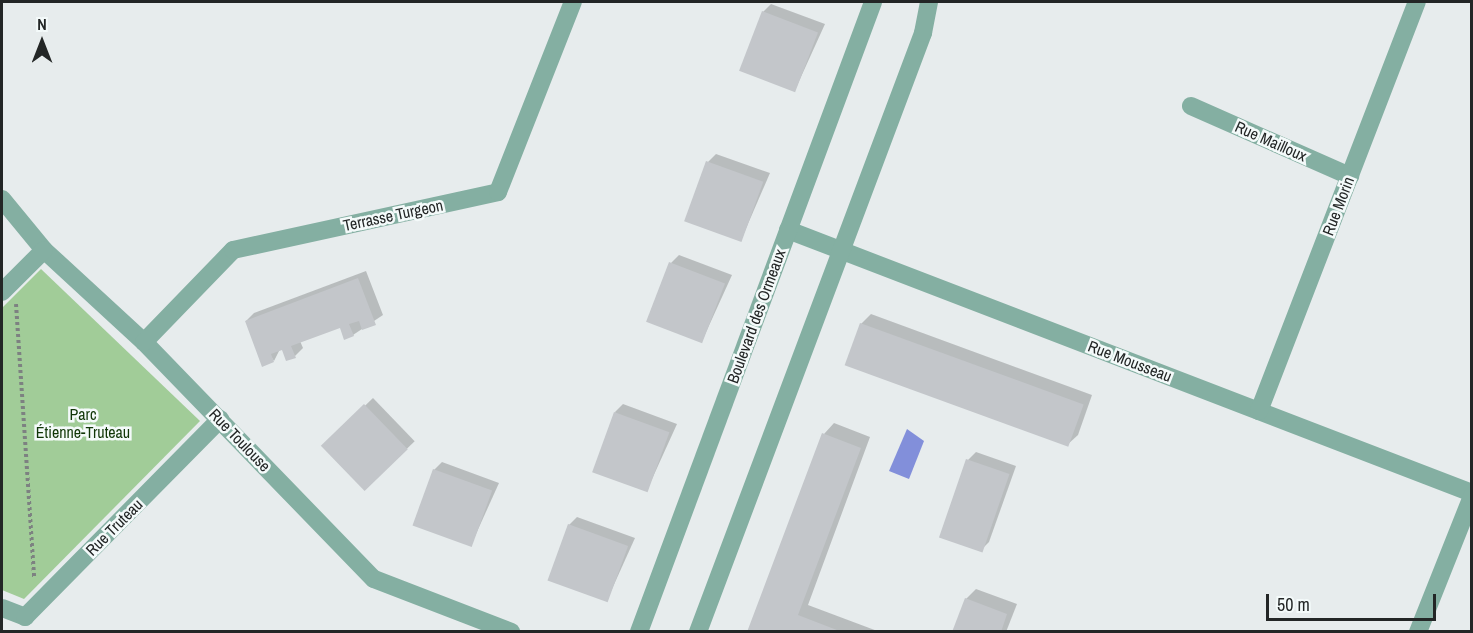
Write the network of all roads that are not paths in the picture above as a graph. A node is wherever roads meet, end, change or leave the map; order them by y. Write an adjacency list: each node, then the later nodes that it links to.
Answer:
1 (563, 2): 6 (street)
2 (573, 2): 6 (street, Terrasse Turgeon)
3 (873, 2): 10 (street, Boulevard des Ormeaux)
4 (929, 2): 12 (street)
5 (1417, 2): 8 (street, Rue Morin)
6 (566, 20): 14 (street, Terrasse Turgeon)
7 (1191, 106): 8 (street, Rue Mailloux)
8 (1350, 176): 15 (street, Rue Morin)
9 (2, 199): 11 (street, Rue Toulouse)
10 (788, 230): 12 (street, Rue Mousseau); 20 (street, Boulevard des Ormeaux)
11 (44, 250): 13 (street); 14 (street, Rue Toulouse)
12 (841, 250): 15 (street, Rue Mousseau); 21 (street)
13 (8, 286)
14 (144, 342): 16 (street, Rue Toulouse)
15 (1260, 411): 17 (street, Rue Mousseau)
16 (220, 419): 18 (street, Rue Truteau); 19 (street, Rue Toulouse)
17 (1472, 494): 22 (street)
18 (2, 608)
19 (511, 632)
20 (639, 632)
21 (698, 632)
22 (1418, 632)

